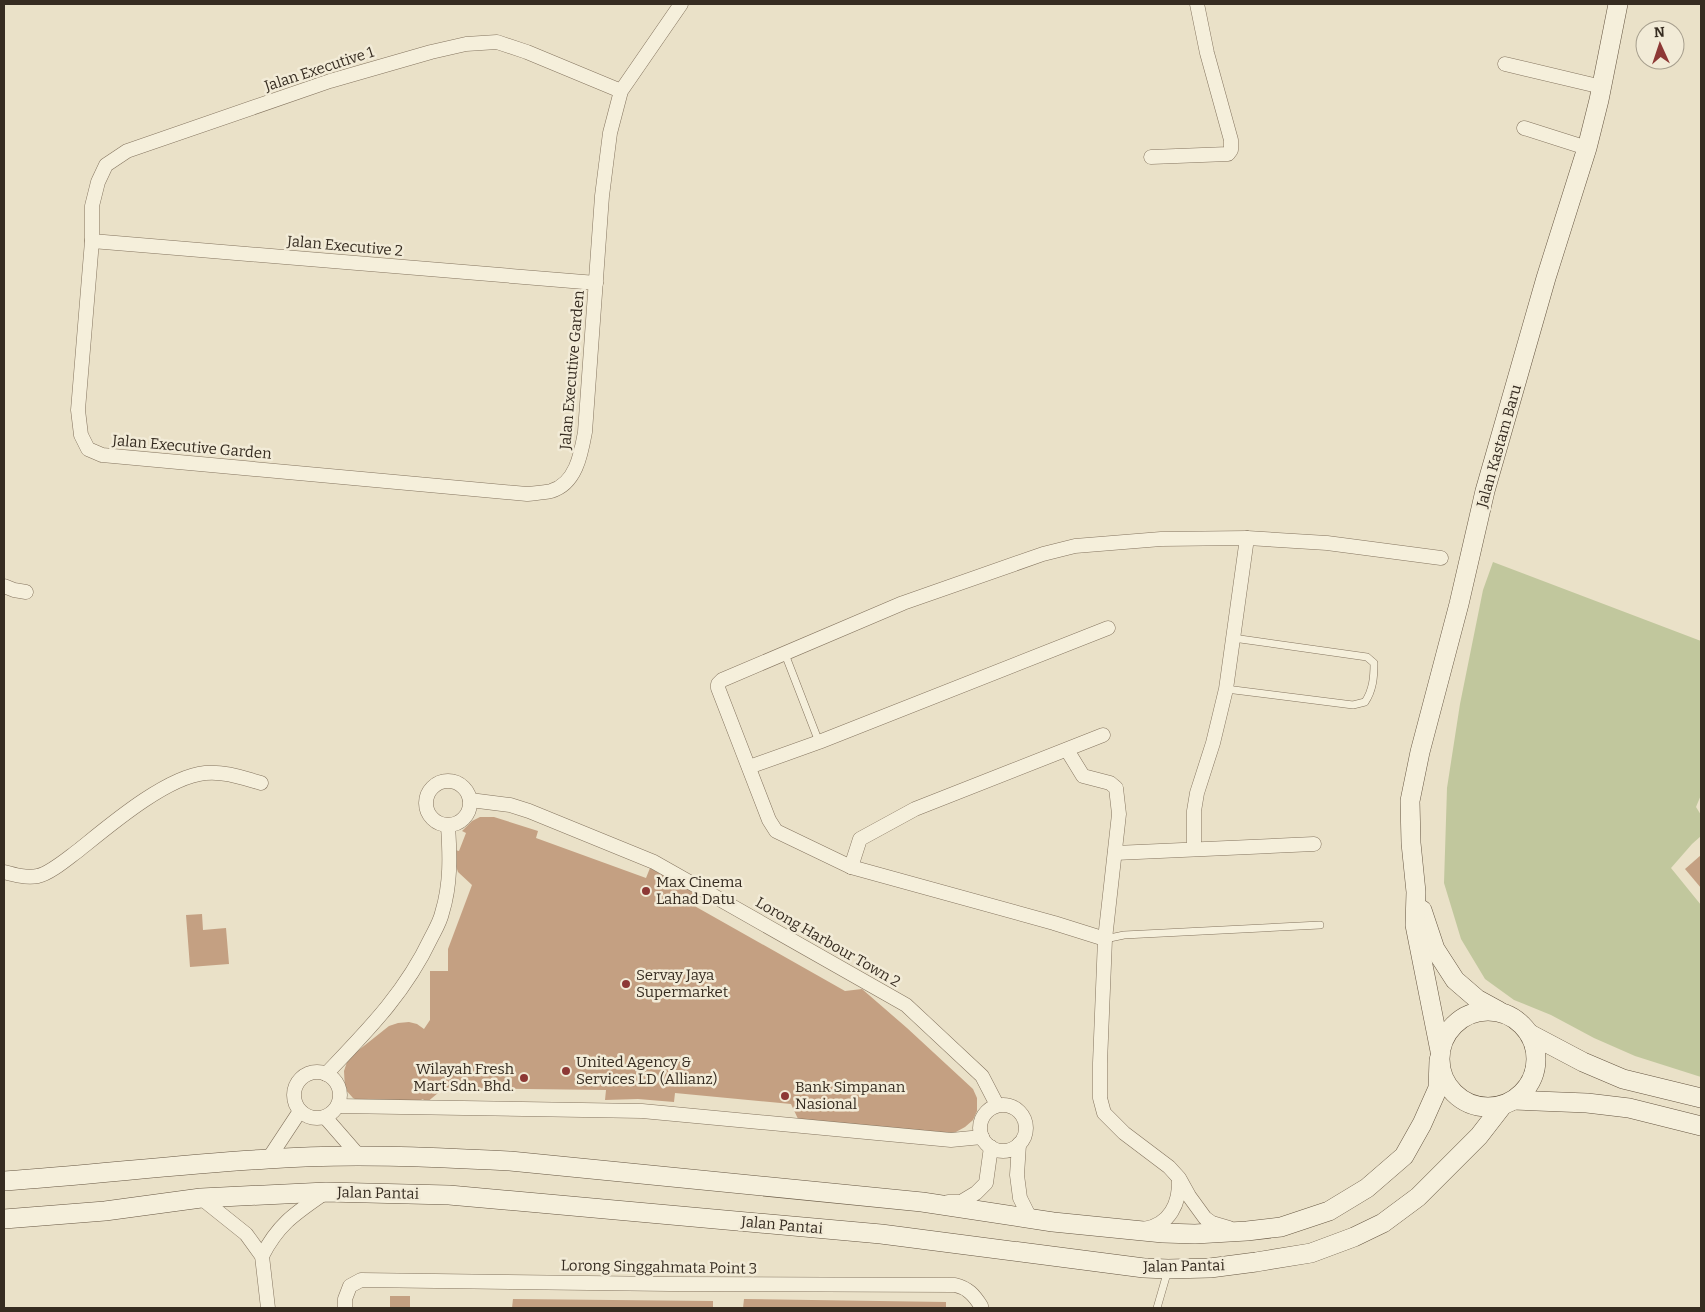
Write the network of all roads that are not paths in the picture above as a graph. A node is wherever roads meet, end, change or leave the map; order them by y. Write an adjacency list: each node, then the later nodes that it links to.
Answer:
1 (682, 4): 6 (street, Jalan Executive Garden)
2 (1197, 4): 9 (street)
3 (1618, 4): 5 (street, Jalan Kastam Baru)
4 (1505, 64): 5 (street)
5 (1602, 87): 8 (street, Jalan Kastam Baru)
6 (621, 91): 10 (street, Jalan Executive 1); 11 (street, Jalan Executive Garden)
7 (1524, 128): 8 (street)
8 (1587, 148): 33 (street, Jalan Kastam Baru)
9 (1151, 157)
10 (92, 240): 11 (street, Jalan Executive 2); 12 (street, Jalan Executive 1)
11 (596, 284): 12 (street, Jalan Executive Garden)
12 (88, 449)
13 (1247, 538): 14 (street); 18 (street); 19 (street)
14 (1441, 558)
15 (4, 586): 16 (street)
16 (26, 592)
17 (1108, 628): 22 (street)
18 (1233, 638): 20 (street); 20 (lane)
19 (785, 654): 22 (lane); 24 (street)
20 (1226, 689): 29 (street)
21 (1103, 736): 23 (street)
22 (819, 742): 24 (street)
23 (1067, 750): 30 (street); 31 (street)
24 (749, 766): 31 (street)
25 (261, 783): 32 (street)
26 (470, 800): 27 (street); 27 (street); 42 (street, Lorong Harbour Town 2)
27 (448, 826): 39 (street)
28 (1314, 844): 29 (street)
29 (1194, 849): 30 (street)
30 (1115, 853): 35 (street)
31 (851, 867): 35 (street)
32 (4, 872)
33 (1416, 892): 36 (street, Jalan Kastam Baru); 38 (street, Jalan Kastam Baru)
34 (1320, 925): 35 (lane)
35 (1104, 939): 51 (street)
36 (1500, 1012): 37 (street); 38 (street)
37 (1530, 1034): 40 (street); 41 (street)
38 (1439, 1055): 41 (street); 61 (street)
39 (326, 1074): 43 (street); 44 (street)
40 (1701, 1098)
41 (1509, 1102): 46 (street); 63 (street, Jalan Pantai)
42 (997, 1105): 47 (street); 48 (street)
43 (338, 1106): 45 (street); 47 (street)
44 (300, 1111): 45 (street); 50 (street)
45 (324, 1118): 49 (street)
46 (1701, 1126)
47 (986, 1142): 48 (street); 57 (street)
48 (1019, 1144): 59 (street)
49 (359, 1156): 50 (street); 57 (street)
50 (269, 1158): 52 (street)
51 (1179, 1178): 60 (street); 61 (street)
52 (25, 1180): 53 (street); 54 (street)
53 (4, 1181)
54 (4, 1185)
55 (326, 1192): 56 (street, Jalan Pantai); 62 (street); 63 (street, Jalan Pantai)
56 (201, 1198): 58 (street, Jalan Pantai); 62 (street)
57 (922, 1202): 59 (street)
58 (4, 1217)
59 (1053, 1222): 60 (street)
60 (1133, 1230): 61 (street)
61 (1247, 1231)
62 (262, 1256): 64 (street)
63 (1168, 1269): 67 (lane)
64 (268, 1308)
65 (345, 1308): 66 (street, Lorong Singgahmata Point 3)
66 (980, 1308)
67 (1158, 1308)

